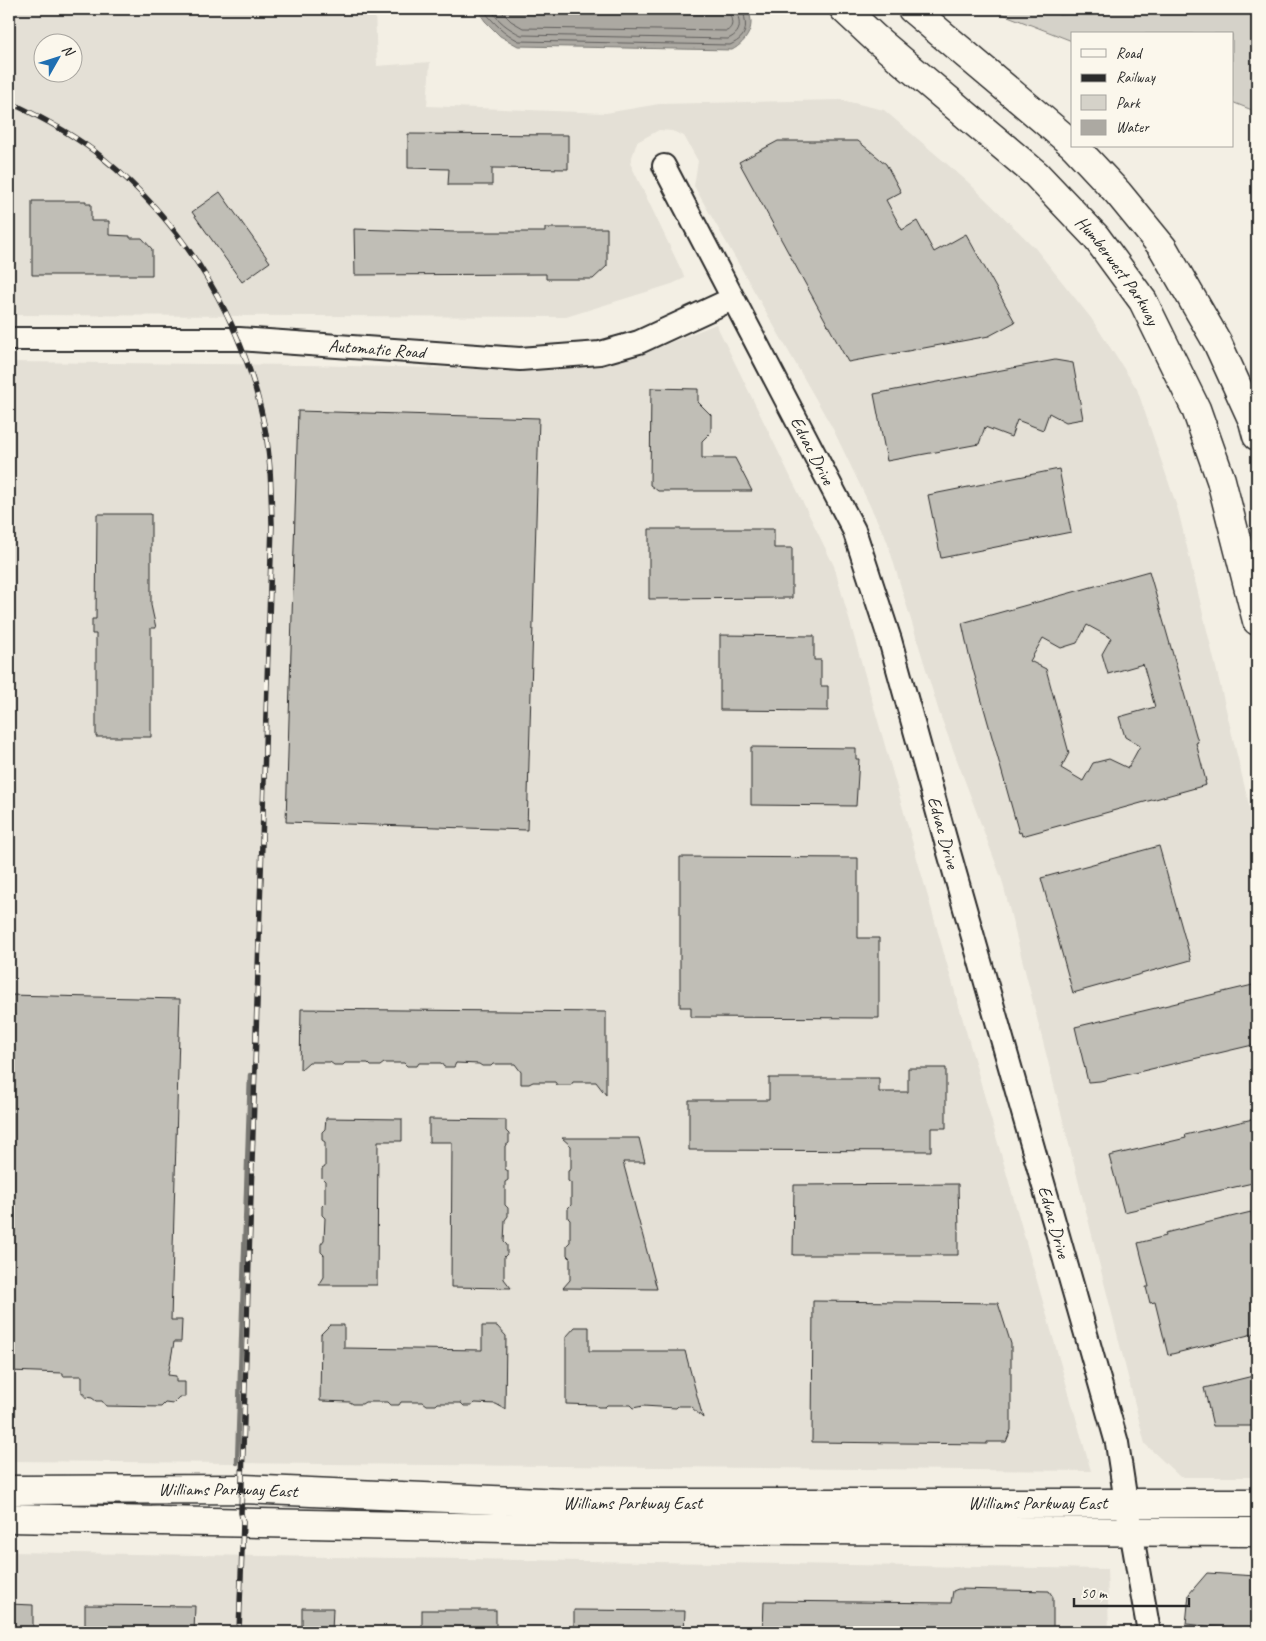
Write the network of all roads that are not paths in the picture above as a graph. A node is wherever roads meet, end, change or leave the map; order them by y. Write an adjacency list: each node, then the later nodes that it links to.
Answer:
1 (844, 9): 11 (main road, Humberwest Parkway)
2 (901, 9): 4 (main road)
3 (912, 9): 4 (main road)
4 (988, 73): 5 (main road)
5 (1071, 143)
6 (1076, 148): 10 (main road)
7 (664, 166): 8 (street, Edvac Drive)
8 (732, 299): 9 (street, Automatic Road); 13 (street, Edvac Drive)
9 (9, 339)
10 (1257, 436)
11 (1257, 621)
12 (9, 1490): 13 (main road, Williams Parkway East)
13 (1126, 1502): 14 (main road, Williams Parkway East); 16 (street, Edvac Drive)
14 (1257, 1504)
15 (9, 1518): 16 (main road, Williams Parkway East)
16 (1132, 1532): 17 (main road, Williams Parkway East); 18 (street, Edvac Drive)
17 (1257, 1532)
18 (1149, 1632)

